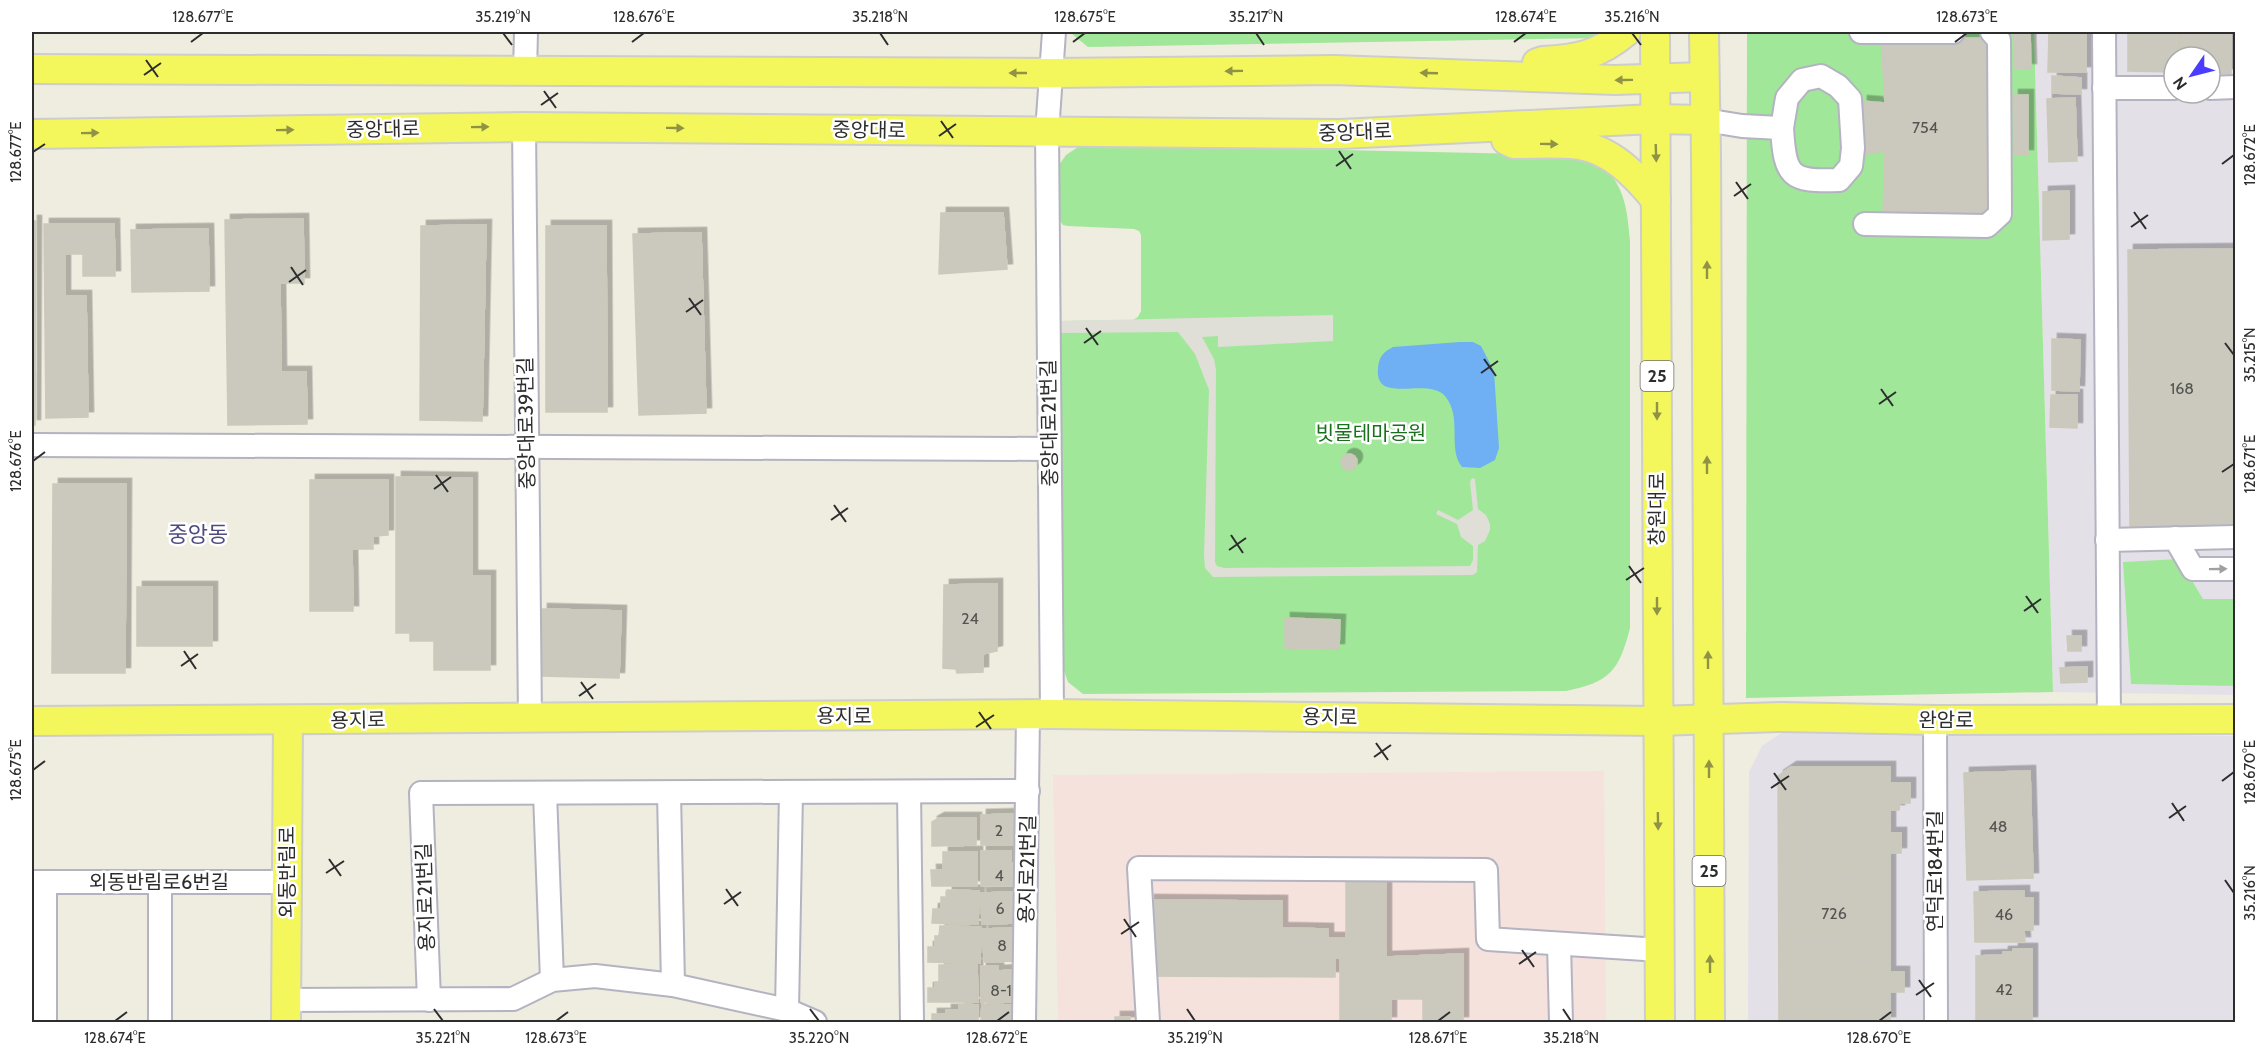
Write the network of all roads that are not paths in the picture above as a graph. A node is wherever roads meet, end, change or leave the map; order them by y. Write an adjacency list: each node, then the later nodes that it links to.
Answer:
1 (526, 32): 11 (street)
2 (1054, 32): 12 (street, 중앙대로21번길)
3 (1626, 32): 13 (main road)
4 (1655, 32): 15 (main road, 창원대로 / 25)
5 (1704, 32): 14 (main road, 25)
6 (1861, 32): 7 (street)
7 (1953, 32)
8 (1992, 32): 26 (street)
9 (2104, 32): 16 (street)
10 (32, 69): 11 (main road)
11 (525, 72): 12 (main road, one-way to 11)
12 (1052, 73): 13 (main road, one-way to 12); 23 (street, 중앙대로21번길)
13 (1510, 76): 15 (main road, one-way to 13)
14 (1703, 77): 15 (main road); 19 (main road, 25)
15 (1655, 79): 18 (main road, 창원대로 / 25)
16 (2104, 88): 17 (street); 32 (street)
17 (2162, 88)
18 (1654, 119): 19 (main road, 중앙대로); 21 (main road, 중앙대로); 25 (main road, 창원대로 / 25, one-way to 25)
19 (1705, 120): 22 (street); 36 (main road, 25, one-way to 19)
20 (524, 127): 23 (main road, 중앙대로, one-way to 23); 24 (main road, 중앙대로, one-way to 20); 28 (street, 중앙대로39번길)
21 (1473, 128): 23 (main road, 중앙대로); 25 (main road, one-way to 25)
22 (1782, 128): 22 (street)
23 (1047, 132): 29 (street, 중앙대로21번길)
24 (32, 134)
25 (1656, 200): 42 (main road, 창원대로 / 25, one-way to 42)
26 (1865, 225)
27 (32, 446): 28 (street)
28 (526, 447): 29 (street); 35 (street, 중앙대로39번길)
29 (1049, 449): 34 (street, 중앙대로21번길)
30 (2235, 537): 31 (street)
31 (2175, 538): 32 (street); 33 (street, one-way to 33)
32 (2107, 540): 39 (street)
33 (2235, 569)
34 (1040, 715): 35 (main road, 용지로); 42 (main road, 용지로); 43 (street, 용지로21번길)
35 (530, 719): 41 (main road, 용지로)
36 (1708, 719): 38 (main road, 완암로); 42 (main road, 완암로); 66 (main road, 25, one-way to 36)
37 (2235, 719): 39 (main road, 완암로)
38 (1935, 720): 39 (main road, 완암로); 67 (street, 연덕로184번길)
39 (2109, 720)
40 (32, 721): 41 (main road, 용지로)
41 (288, 721): 50 (main road, 외동반림로)
42 (1657, 721): 52 (main road, 창원대로 / 25, one-way to 52)
43 (1028, 791): 45 (street); 62 (street, 용지로21번길)
44 (791, 792): 45 (street); 47 (street); 56 (street)
45 (909, 792): 61 (street)
46 (545, 793): 47 (street); 53 (street); 55 (street, 용지로21번길)
47 (669, 793): 54 (street)
48 (38, 882): 49 (street, 외동반림로6번길); 58 (street)
49 (160, 882): 50 (street, 외동반림로6번길); 59 (street)
50 (286, 882): 57 (main road, 외동반림로)
51 (1559, 944): 52 (street); 63 (street); 64 (street)
52 (1660, 950): 65 (main road, 창원대로 / 25)
53 (552, 980): 54 (street); 55 (street)
54 (673, 985): 56 (street)
55 (429, 1000): 57 (street)
56 (787, 1010): 60 (street)
57 (286, 1011)
58 (45, 1023)
59 (160, 1023)
60 (815, 1023)
61 (912, 1023)
62 (1024, 1023)
63 (1149, 1023)
64 (1561, 1023)
65 (1660, 1023)
66 (1710, 1023)
67 (1936, 1023)

